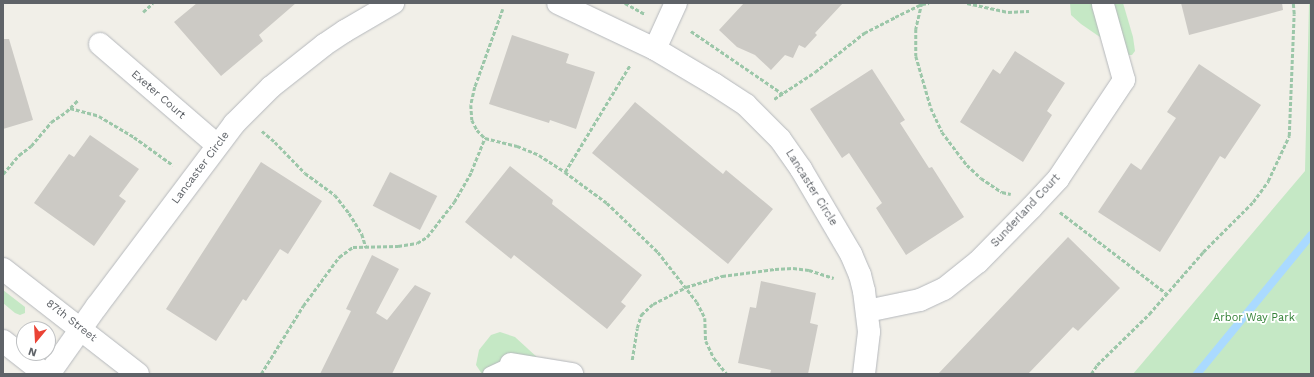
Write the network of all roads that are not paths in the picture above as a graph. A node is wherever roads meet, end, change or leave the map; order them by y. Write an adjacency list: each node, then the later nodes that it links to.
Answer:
1 (393, 3): 7 (street, Lancaster Circle)
2 (558, 3): 6 (street, Lancaster Circle)
3 (676, 3): 6 (street)
4 (1102, 4): 9 (street, Sunderland Court)
5 (100, 44): 7 (street, Exeter Court)
6 (655, 49): 9 (street, Lancaster Circle)
7 (217, 145): 10 (street, Lancaster Circle)
8 (3, 269): 10 (street, 87th Street)
9 (868, 310): 18 (street, Lancaster Circle)
10 (81, 329): 14 (street, Lancaster Circle); 15 (street, 87th Street)
11 (3, 342): 13 (street)
12 (510, 364): 16 (lane); 17 (street)
13 (45, 374)
14 (49, 374)
15 (138, 374)
16 (490, 374)
17 (572, 374)
18 (864, 374)

